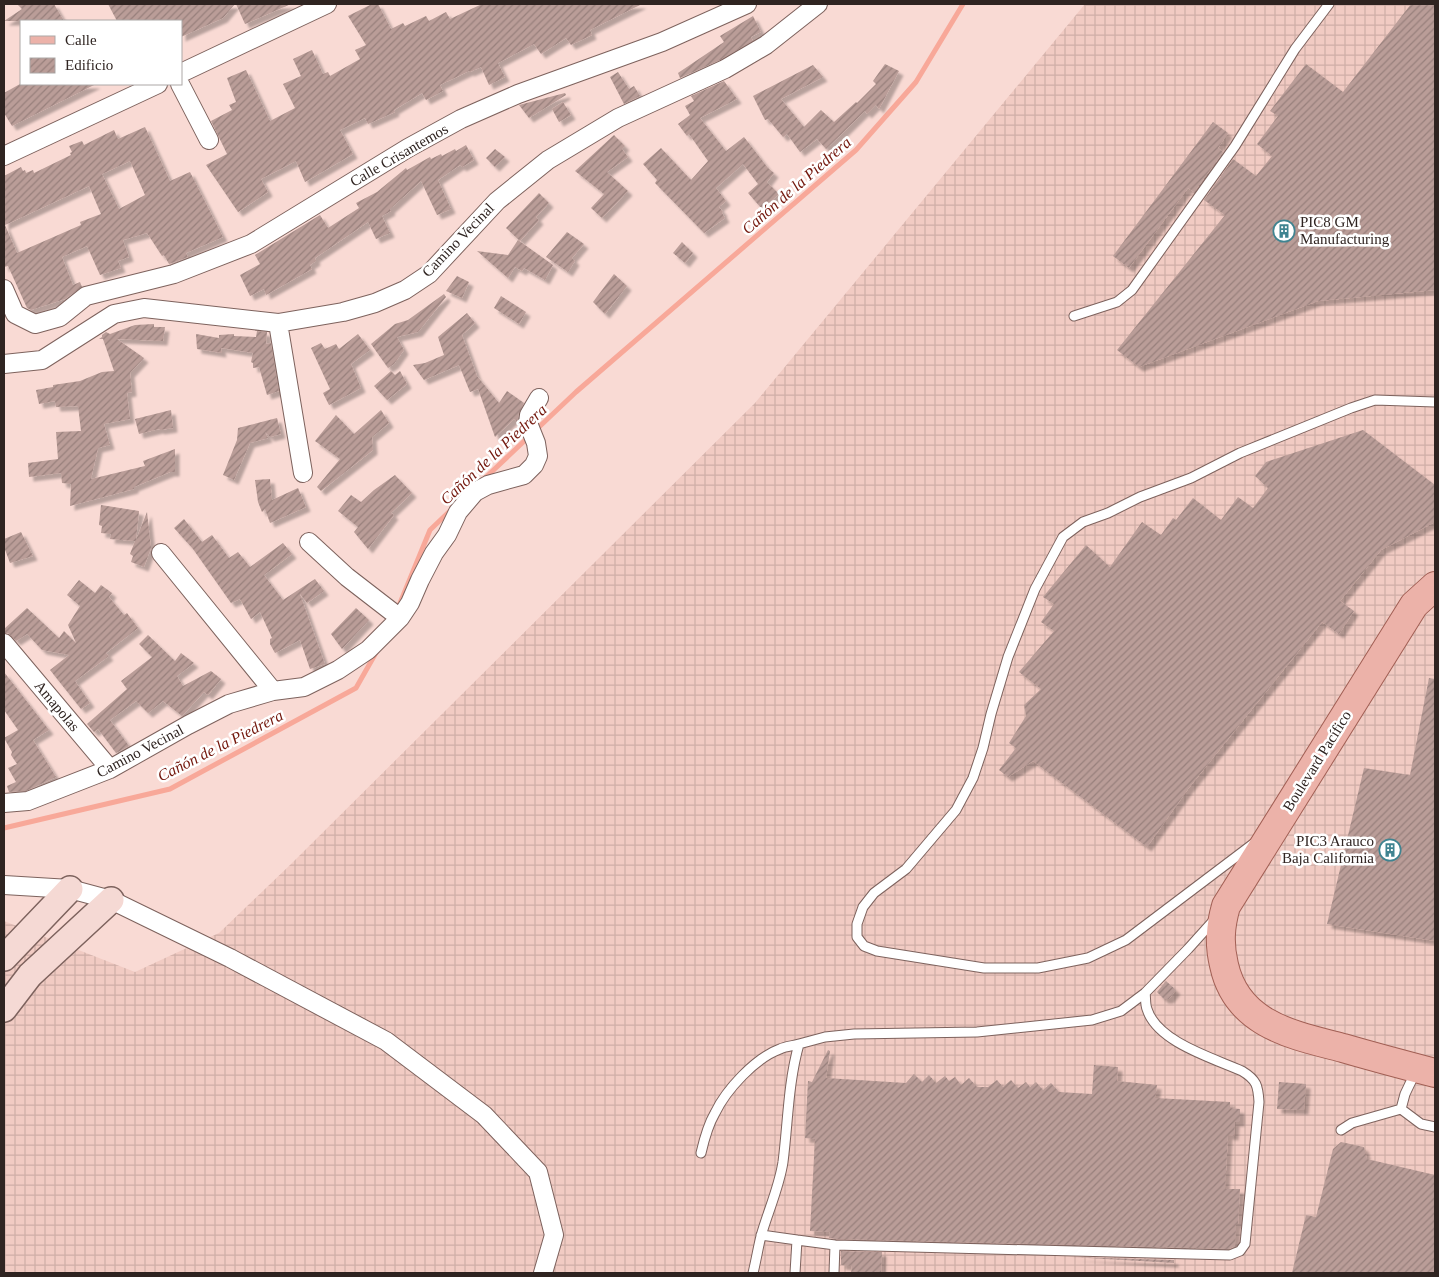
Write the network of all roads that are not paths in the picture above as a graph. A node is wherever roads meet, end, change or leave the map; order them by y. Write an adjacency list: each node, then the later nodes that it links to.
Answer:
1 (327, 4): 5 (street)
2 (747, 4): 10 (street, Calle Crisantemos)
3 (818, 4): 12 (street, Camino Vecinal)
4 (1329, 4): 11 (lane)
5 (182, 73)
6 (156, 85): 9 (street)
7 (181, 85): 8 (street)
8 (209, 140)
9 (4, 156)
10 (4, 290)
11 (1074, 316)
12 (278, 323): 13 (street, Camino Vecinal); 16 (street)
13 (4, 364)
14 (539, 398): 20 (street, Camino Vecinal)
15 (1435, 402): 25 (lane)
16 (303, 473)
17 (309, 542): 20 (street)
18 (161, 553): 22 (street)
19 (1435, 586): 25 (main road, Boulevard Pacífico)
20 (400, 618): 22 (street, Camino Vecinal)
21 (4, 643): 23 (street, Amapolas)
22 (273, 691): 23 (street, Camino Vecinal)
23 (110, 769): 24 (street, Camino Vecinal)
24 (4, 803)
25 (1276, 827): 29 (main road, Boulevard Pacífico)
26 (4, 885): 27 (street)
27 (70, 889): 28 (street); 30 (main road)
28 (111, 900): 32 (main road); 42 (street)
29 (1226, 906): 31 (lane); 34 (main road, Boulevard Pacífico)
30 (4, 958)
31 (1145, 993): 33 (lane); 41 (lane)
32 (4, 1009)
33 (799, 1044): 38 (lane); 39 (lane)
34 (1426, 1070): 35 (lane)
35 (1401, 1109): 36 (lane); 37 (lane)
36 (1435, 1127)
37 (1341, 1130)
38 (701, 1153)
39 (761, 1235): 40 (lane); 43 (lane)
40 (797, 1240): 41 (lane); 44 (lane)
41 (835, 1245): 45 (lane)
42 (543, 1273)
43 (753, 1273)
44 (795, 1273)
45 (834, 1273)

